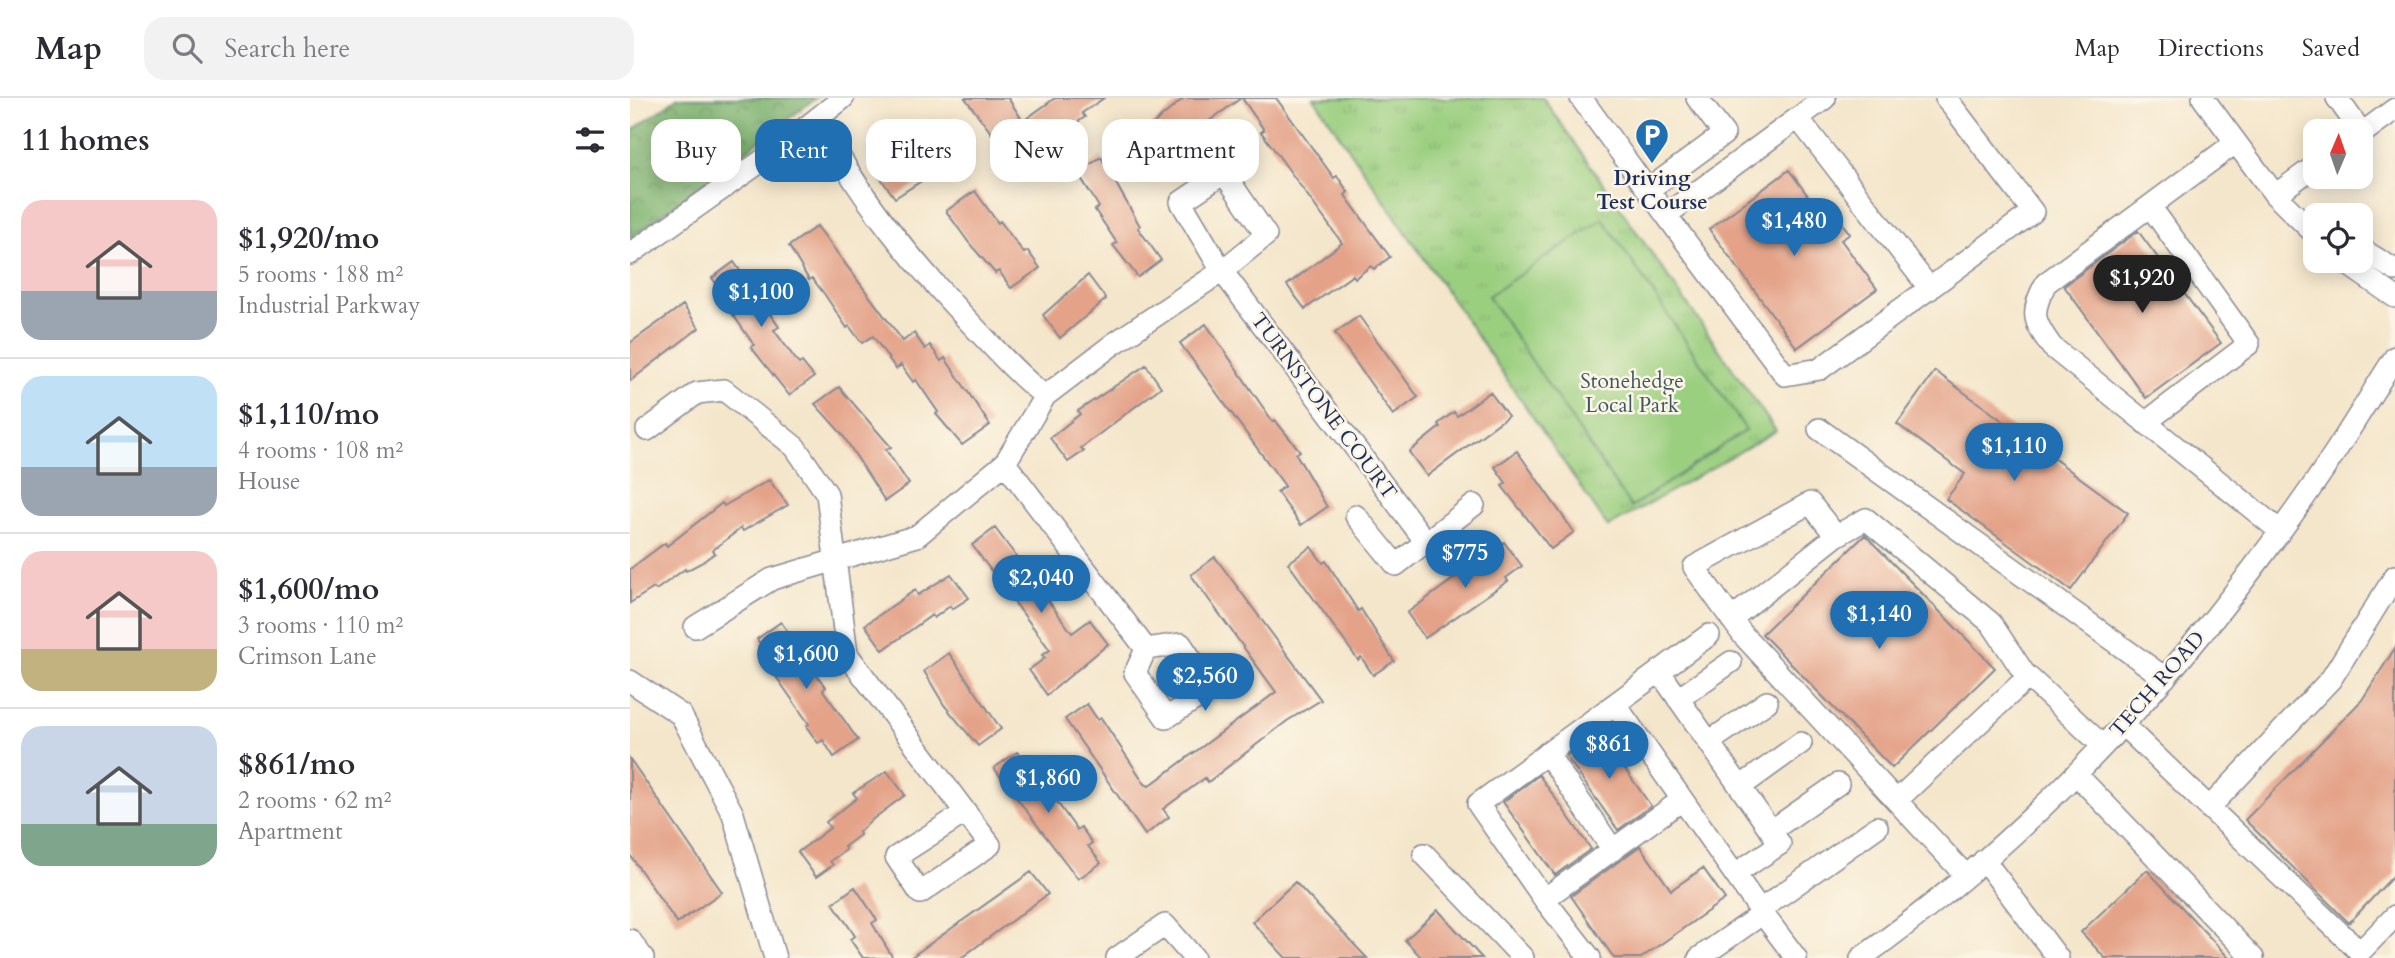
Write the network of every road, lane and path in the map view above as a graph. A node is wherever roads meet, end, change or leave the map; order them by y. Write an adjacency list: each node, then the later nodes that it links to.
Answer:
1 (843, 98): 9 (street)
2 (1581, 98): 15 (street)
3 (1697, 98): 15 (street)
4 (1825, 98): 10 (street)
5 (1946, 98): 25 (street)
6 (2203, 98): 13 (street)
7 (2337, 98): 11 (street)
8 (2395, 109): 12 (street)
9 (820, 118): 20 (street); 28 (street)
10 (1798, 118): 18 (street); 25 (street)
11 (2352, 119)
12 (2373, 125)
13 (2235, 143): 16 (street); 17 (street)
14 (2303, 175): 16 (street)
15 (1648, 190): 18 (street)
16 (2275, 195): 19 (street)
17 (2150, 206): 29 (street); 29 (street)
18 (1666, 215): 25 (street)
19 (2303, 222)
20 (630, 254)
21 (2373, 256): 22 (street)
22 (2395, 270)
23 (1222, 271): 23 (street); 28 (street); 37 (street, TURNSTONE COURT)
24 (2360, 273): 26 (street)
25 (1930, 289)
26 (2395, 297)
27 (2395, 357): 35 (street, TECH ROAD)
28 (1045, 396): 32 (street)
29 (2145, 423): 35 (street)
30 (1819, 429): 47 (street)
31 (647, 430): 38 (street)
32 (1005, 463): 38 (street); 43 (street)
33 (1474, 505): 37 (street)
34 (1356, 516): 37 (street)
35 (2280, 531): 47 (street, TECH ROAD)
36 (1836, 536): 40 (street); 40 (street); 46 (street)
37 (1426, 542)
38 (833, 560): 41 (street); 63 (street)
39 (2395, 576): 62 (street)
40 (1731, 619): 61 (street)
41 (695, 627)
42 (1709, 635): 45 (street)
43 (1146, 649)
44 (1731, 662): 49 (street)
45 (1659, 671): 49 (street); 51 (street)
46 (2028, 677): 55 (street); 61 (street)
47 (2165, 678): 52 (street, TECH ROAD)
48 (630, 681): 76 (street)
49 (1678, 699): 53 (street)
50 (1767, 702): 53 (street)
51 (1615, 704): 56 (street); 60 (street)
52 (2123, 725): 55 (street, TECH ROAD); 62 (street)
53 (1709, 742): 59 (street)
54 (1801, 743): 59 (street)
55 (2103, 746): 57 (street, TECH ROAD)
56 (1547, 753): 66 (street); 71 (street)
57 (2076, 774): 68 (street, TECH ROAD); 85 (street)
58 (1838, 784): 65 (street)
59 (1740, 787): 65 (street)
60 (1682, 800): 66 (street); 69 (street)
61 (1897, 800): 70 (street)
62 (2209, 808): 73 (street)
63 (966, 812)
64 (1877, 827): 72 (street)
65 (1776, 837): 69 (street)
66 (1613, 850): 71 (street)
67 (1424, 854): 79 (street)
68 (1984, 860): 70 (street, TECH ROAD); 84 (street)
69 (1735, 874): 72 (street)
70 (1966, 876): 83 (street, TECH ROAD)
71 (1544, 899): 80 (street)
72 (1761, 912): 81 (street); 82 (street)
73 (2395, 916)
74 (630, 940): 75 (street)
75 (643, 958)
76 (775, 958)
77 (1117, 958): 78 (street)
78 (1194, 958)
79 (1523, 958)
80 (1590, 958)
81 (1699, 958)
82 (1796, 958)
83 (1861, 958)
84 (2058, 958)
85 (2253, 958)

